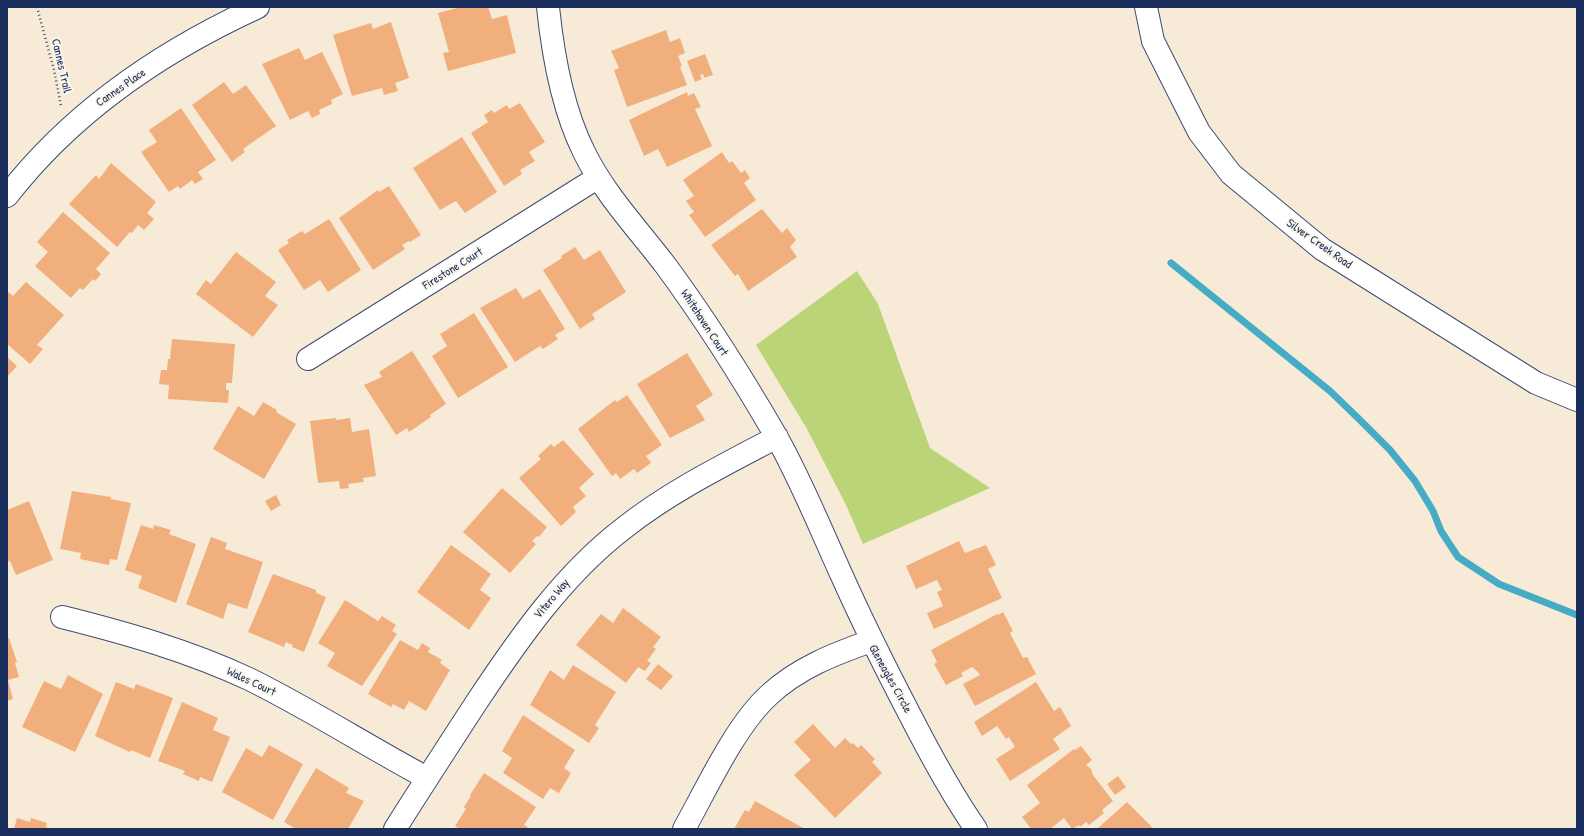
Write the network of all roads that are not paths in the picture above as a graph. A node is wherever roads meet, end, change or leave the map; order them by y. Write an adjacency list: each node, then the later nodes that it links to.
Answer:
1 (258, 7): 5 (street, Cannes Place)
2 (548, 7): 4 (street, Whitehaven Court)
3 (1146, 7): 7 (street, Silver Creek Road)
4 (597, 178): 6 (street, Firestone Court); 8 (street, Whitehaven Court)
5 (7, 196)
6 (308, 359)
7 (1577, 400)
8 (777, 437): 10 (street, Whitehaven Court); 11 (street, Vitero Way)
9 (62, 617): 11 (street, Wales Court)
10 (871, 641): 13 (street, Gleneagles Circle); 14 (street, Gleneagles Circle)
11 (427, 778): 12 (street, Vitero Way)
12 (394, 829)
13 (684, 829)
14 (976, 829)

